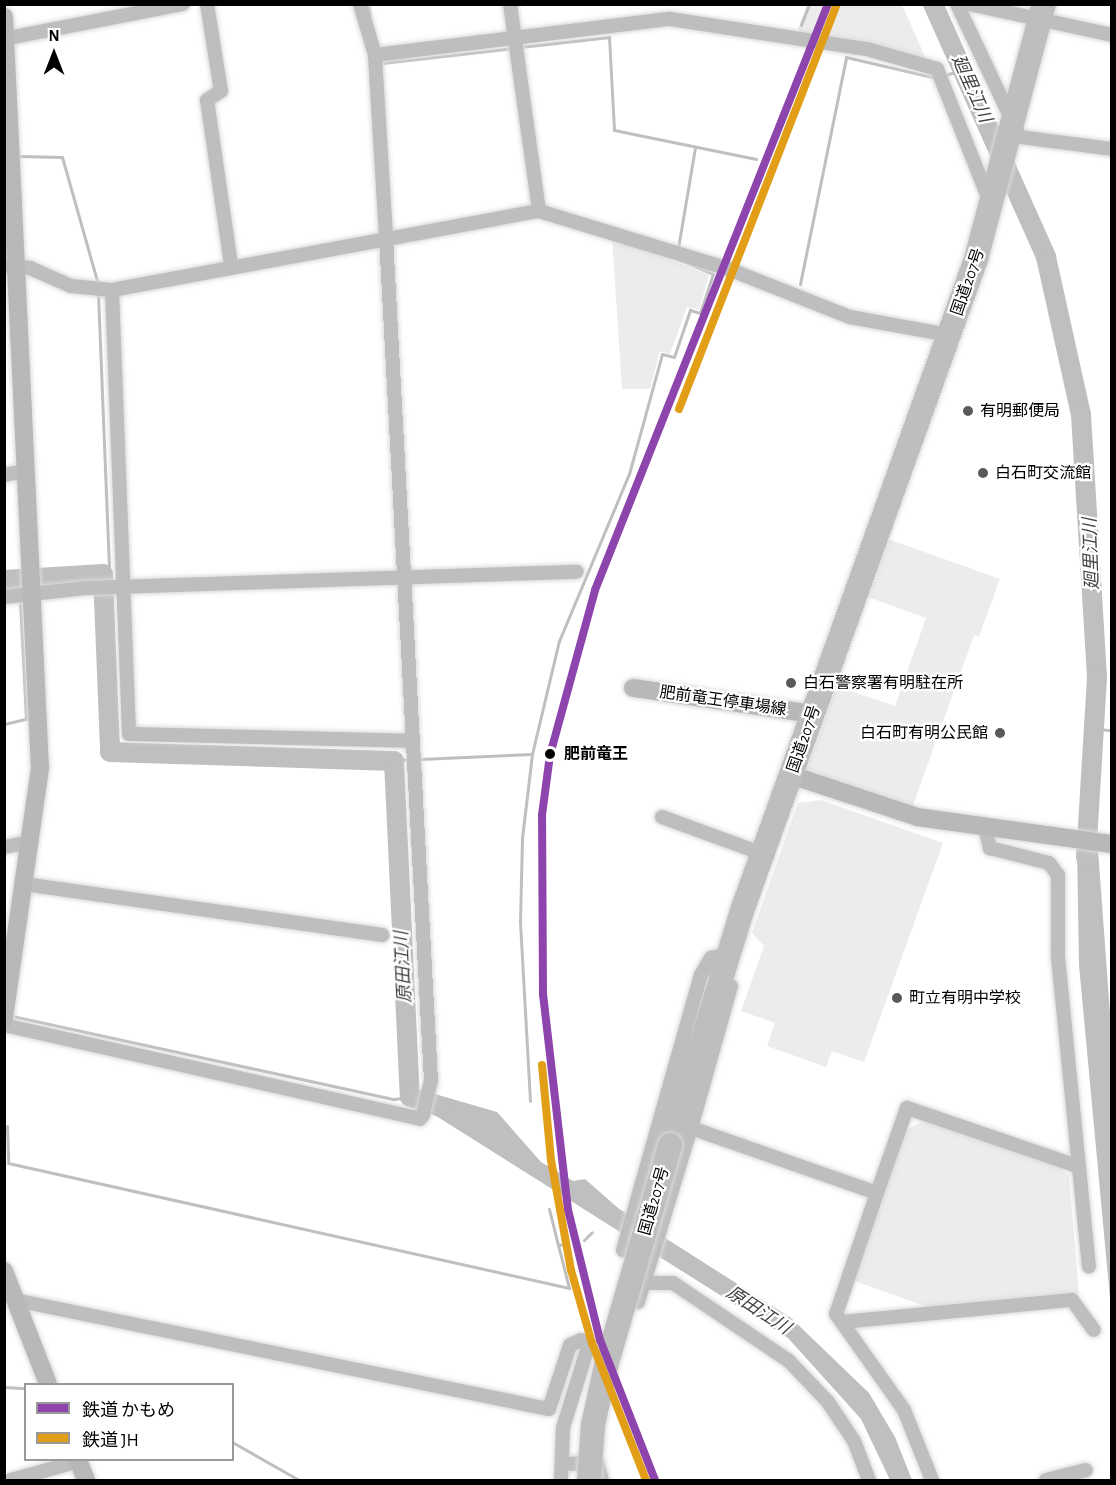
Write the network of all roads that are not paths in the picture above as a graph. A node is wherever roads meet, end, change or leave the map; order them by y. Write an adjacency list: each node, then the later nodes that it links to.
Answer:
1 (183, 4): 10 (street)
2 (207, 4): 18 (street)
3 (360, 4): 12 (street)
4 (510, 4): 11 (street)
5 (957, 4): 13 (street)
6 (969, 4): 7 (street)
7 (1042, 13): 9 (street); 13 (highway, 国道207号)
8 (4, 17): 10 (street)
9 (1112, 35)
10 (8, 38): 19 (street)
11 (516, 45): 12 (street); 15 (street); 16 (street)
12 (379, 55): 17 (street)
13 (1013, 128): 14 (street); 15 (highway, 国道207号)
14 (1112, 148)
15 (993, 206): 21 (highway, 国道207号)
16 (539, 211): 17 (street); 21 (street)
17 (386, 236): 18 (street); 25 (street)
18 (231, 264): 20 (street)
19 (10, 266): 20 (street); 22 (street)
20 (109, 290): 26 (street)
21 (949, 335): 29 (highway, 国道207号)
22 (25, 471): 23 (street); 27 (street)
23 (4, 475)
24 (577, 572): 25 (street)
25 (408, 578): 26 (street); 30 (street)
26 (123, 586): 27 (street); 30 (street)
27 (19, 593): 34 (street)
28 (633, 688): 29 (street, 肥前竜王停車場線)
29 (813, 714): 31 (highway, 国道207号)
30 (411, 741): 41 (street)
31 (791, 775): 33 (street); 37 (highway, 国道207号)
32 (662, 817): 37 (street)
33 (985, 827): 35 (street); 43 (street)
34 (30, 842): 36 (street); 38 (street)
35 (1110, 844)
36 (4, 847)
37 (763, 854): 40 (highway, 国道207号)
38 (24, 884): 39 (street); 41 (street)
39 (382, 935)
40 (729, 950): 42 (street); 45 (street); 61 (highway, 国道207号, bridge)
41 (5, 1018)
42 (691, 1128): 44 (street); 48 (street)
43 (1077, 1166): 44 (street); 46 (street)
44 (877, 1193): 51 (street)
45 (623, 1250)
46 (1089, 1266)
47 (4, 1271): 49 (street)
48 (643, 1284): 50 (street); 63 (street)
49 (15, 1300): 53 (street); 56 (street)
50 (638, 1302)
51 (842, 1322): 52 (street); 64 (street)
52 (1094, 1330)
53 (47, 1383)
54 (75, 1461): 58 (street)
55 (78, 1461): 59 (street)
56 (564, 1464): 60 (street); 62 (street)
57 (1086, 1470): 65 (street)
58 (10, 1480)
59 (87, 1480)
60 (561, 1480)
61 (589, 1480)
62 (602, 1480)
63 (869, 1480)
64 (932, 1480)
65 (1046, 1480)

